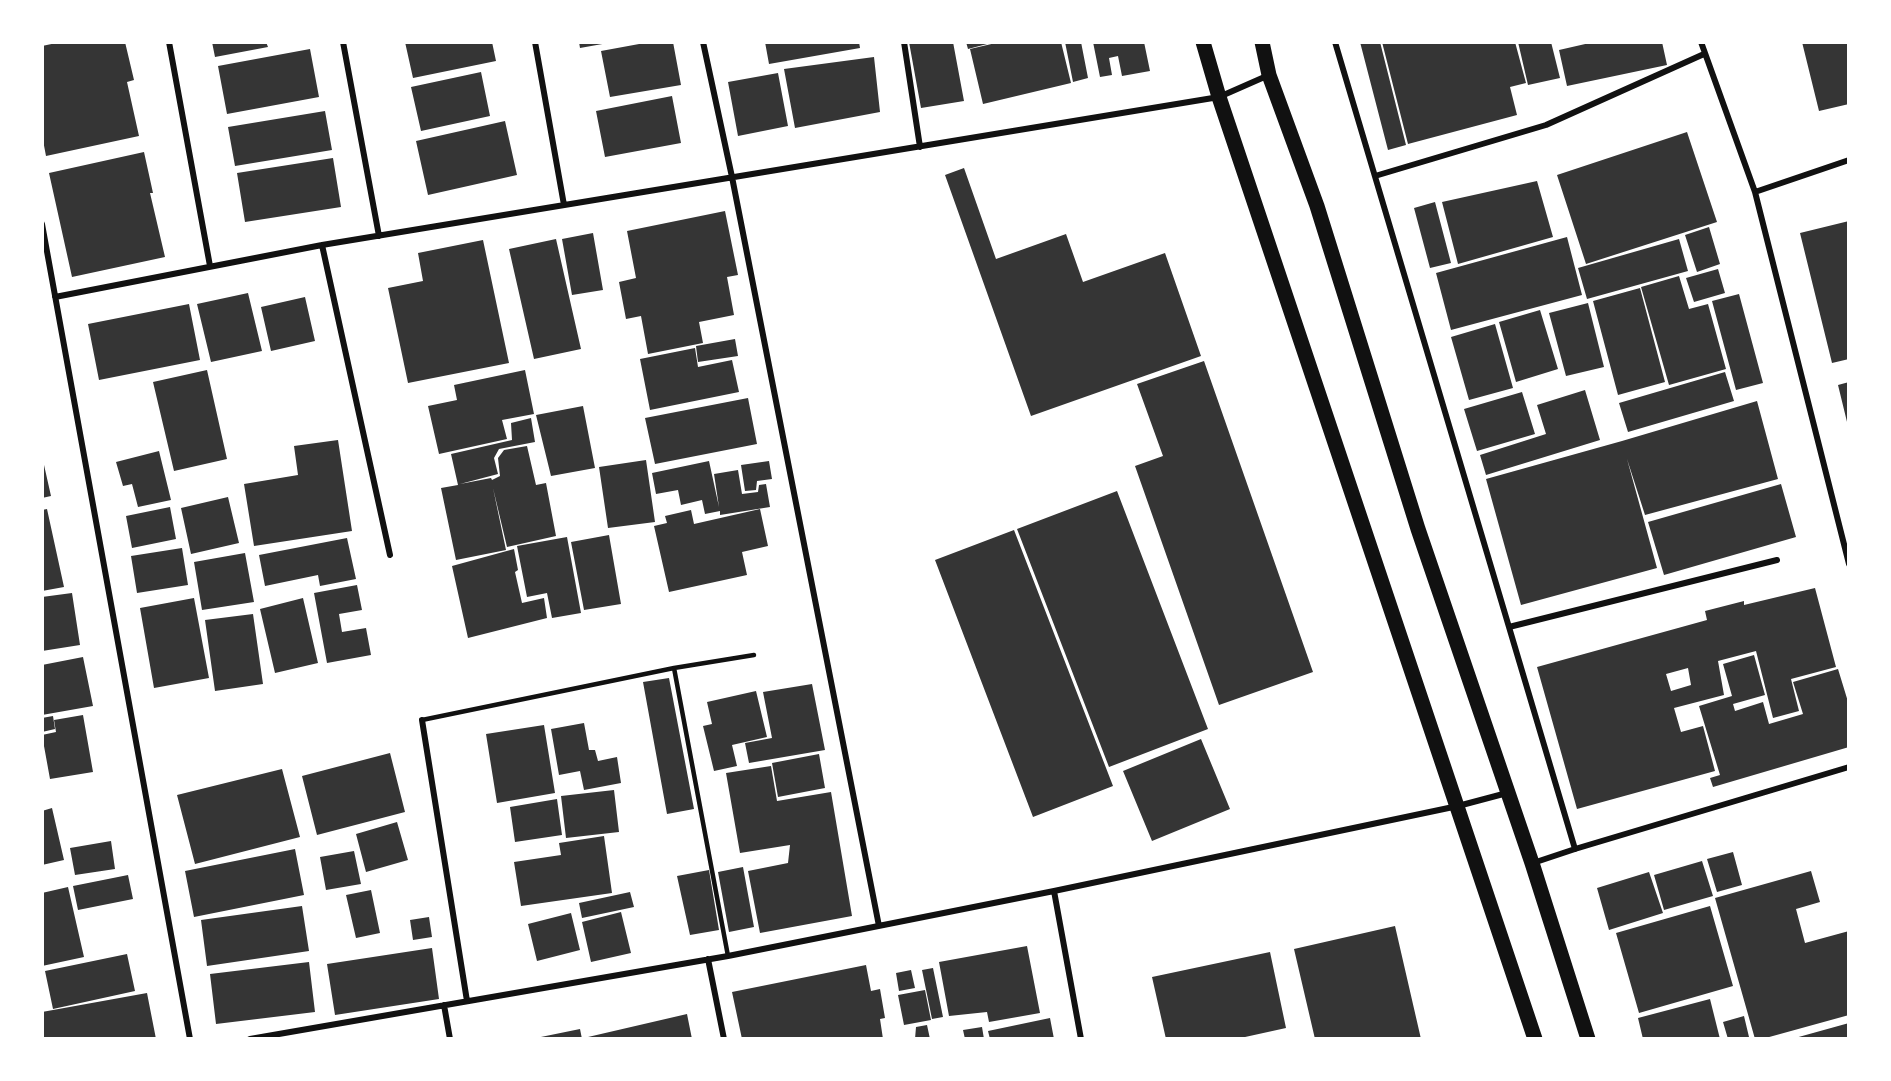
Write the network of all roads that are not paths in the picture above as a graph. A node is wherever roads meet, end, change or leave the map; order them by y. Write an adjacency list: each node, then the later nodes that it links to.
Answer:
1 (169, 42): 22 (street)
2 (344, 42): 20 (street)
3 (535, 42): 18 (street)
4 (703, 42): 16 (street)
5 (904, 42): 13 (street)
6 (1203, 42): 12 (main road)
7 (1262, 42): 11 (main road)
8 (1335, 42): 15 (street)
9 (1701, 42): 10 (street)
10 (1704, 54): 15 (street); 17 (street)
11 (1269, 75): 12 (street); 32 (main road)
12 (1219, 97): 13 (street); 33 (main road)
13 (920, 147): 16 (street)
14 (1849, 160): 17 (street)
15 (1375, 176): 27 (street)
16 (732, 177): 18 (street); 37 (street)
17 (1755, 192): 26 (street)
18 (564, 205): 20 (street)
19 (42, 224): 23 (street)
20 (379, 236): 21 (street)
21 (322, 245): 22 (street); 24 (street)
22 (210, 266): 23 (street)
23 (55, 297): 42 (street)
24 (390, 555)
25 (1777, 560): 27 (street)
26 (1849, 564)
27 (1509, 627): 34 (street)
28 (754, 654): 29 (lane)
29 (674, 668): 30 (lane); 38 (lane)
30 (422, 720): 40 (street)
31 (1849, 766): 34 (street)
32 (1507, 793): 33 (street); 35 (main road)
33 (1458, 806): 36 (street); 47 (main road)
34 (1575, 849): 35 (street)
35 (1532, 863): 48 (main road)
36 (1054, 891): 37 (street); 46 (street)
37 (879, 926): 38 (street)
38 (728, 956): 39 (street)
39 (708, 959): 40 (street); 45 (street)
40 (467, 1001): 41 (street)
41 (444, 1005): 43 (street); 44 (street)
42 (190, 1039)
43 (250, 1039)
44 (450, 1039)
45 (724, 1039)
46 (1081, 1039)
47 (1535, 1039)
48 (1588, 1039)

